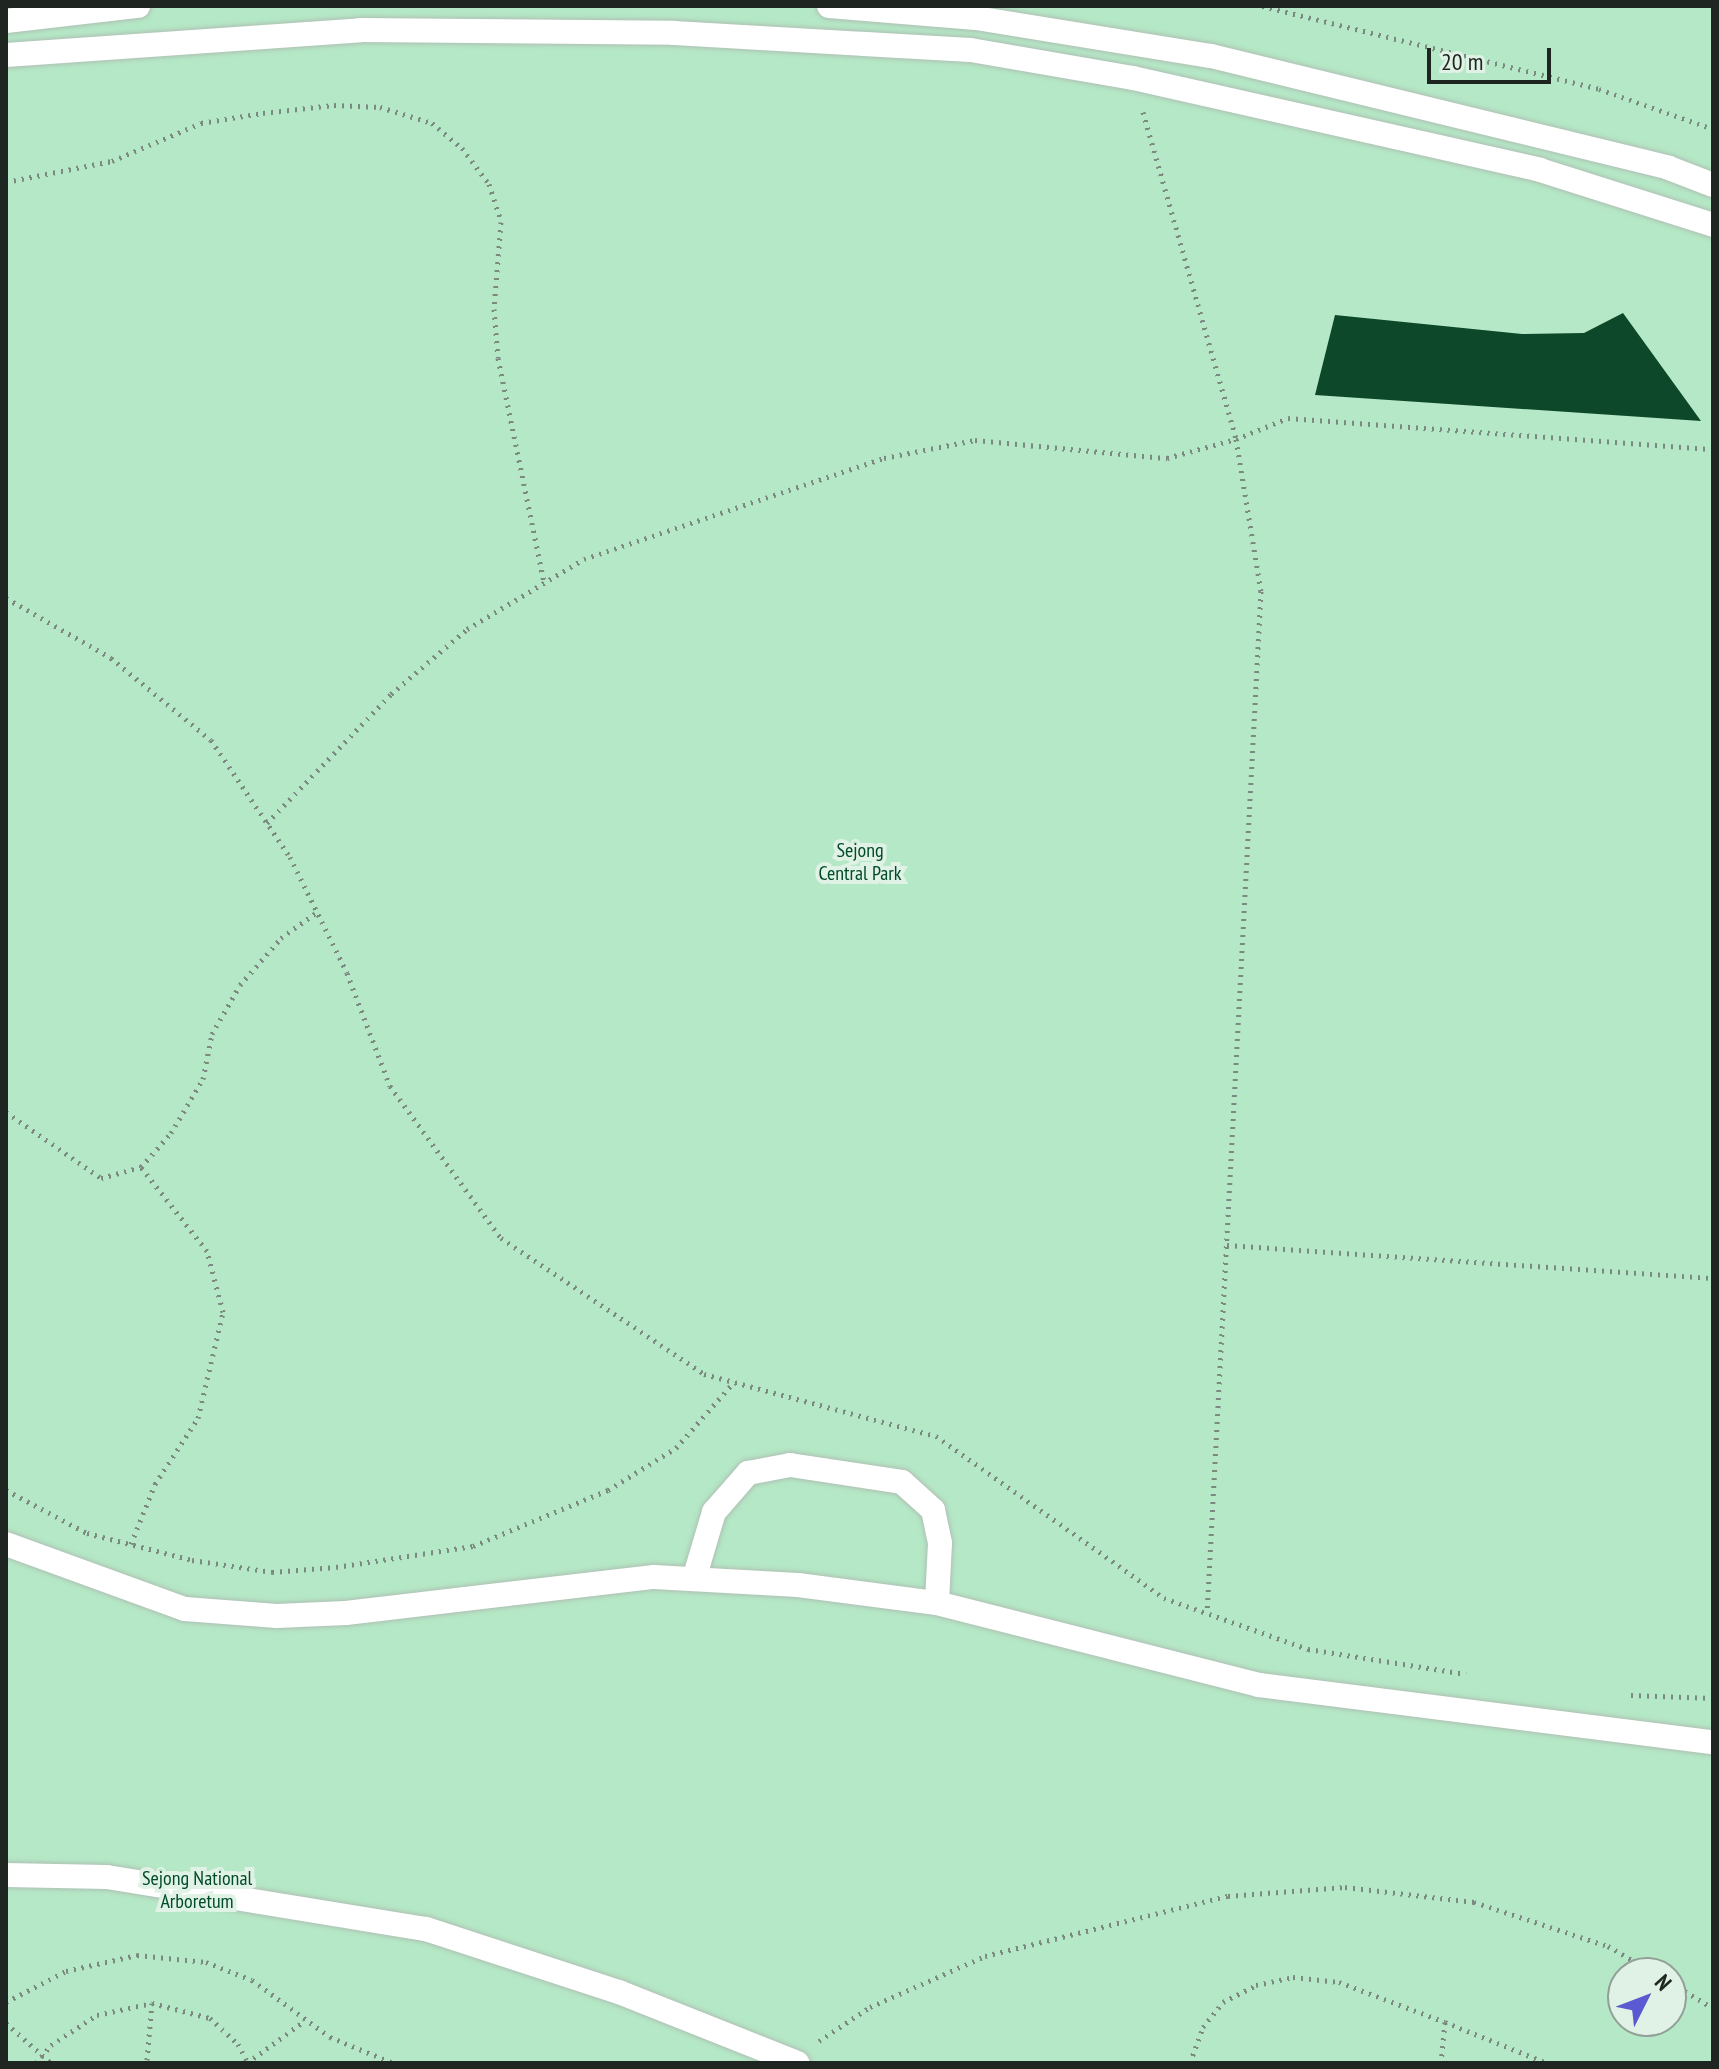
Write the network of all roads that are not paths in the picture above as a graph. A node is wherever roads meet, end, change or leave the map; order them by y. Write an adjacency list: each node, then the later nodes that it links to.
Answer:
1 (138, 6): 3 (lane)
2 (829, 6): 5 (lane)
3 (6, 21)
4 (6, 55): 6 (lane)
5 (1713, 185)
6 (1713, 225)
7 (6, 1544): 8 (lane)
8 (694, 1579): 9 (lane); 9 (lane)
9 (937, 1603): 10 (lane)
10 (1713, 1742)
11 (6, 1875): 12 (lane)
12 (794, 2062)

